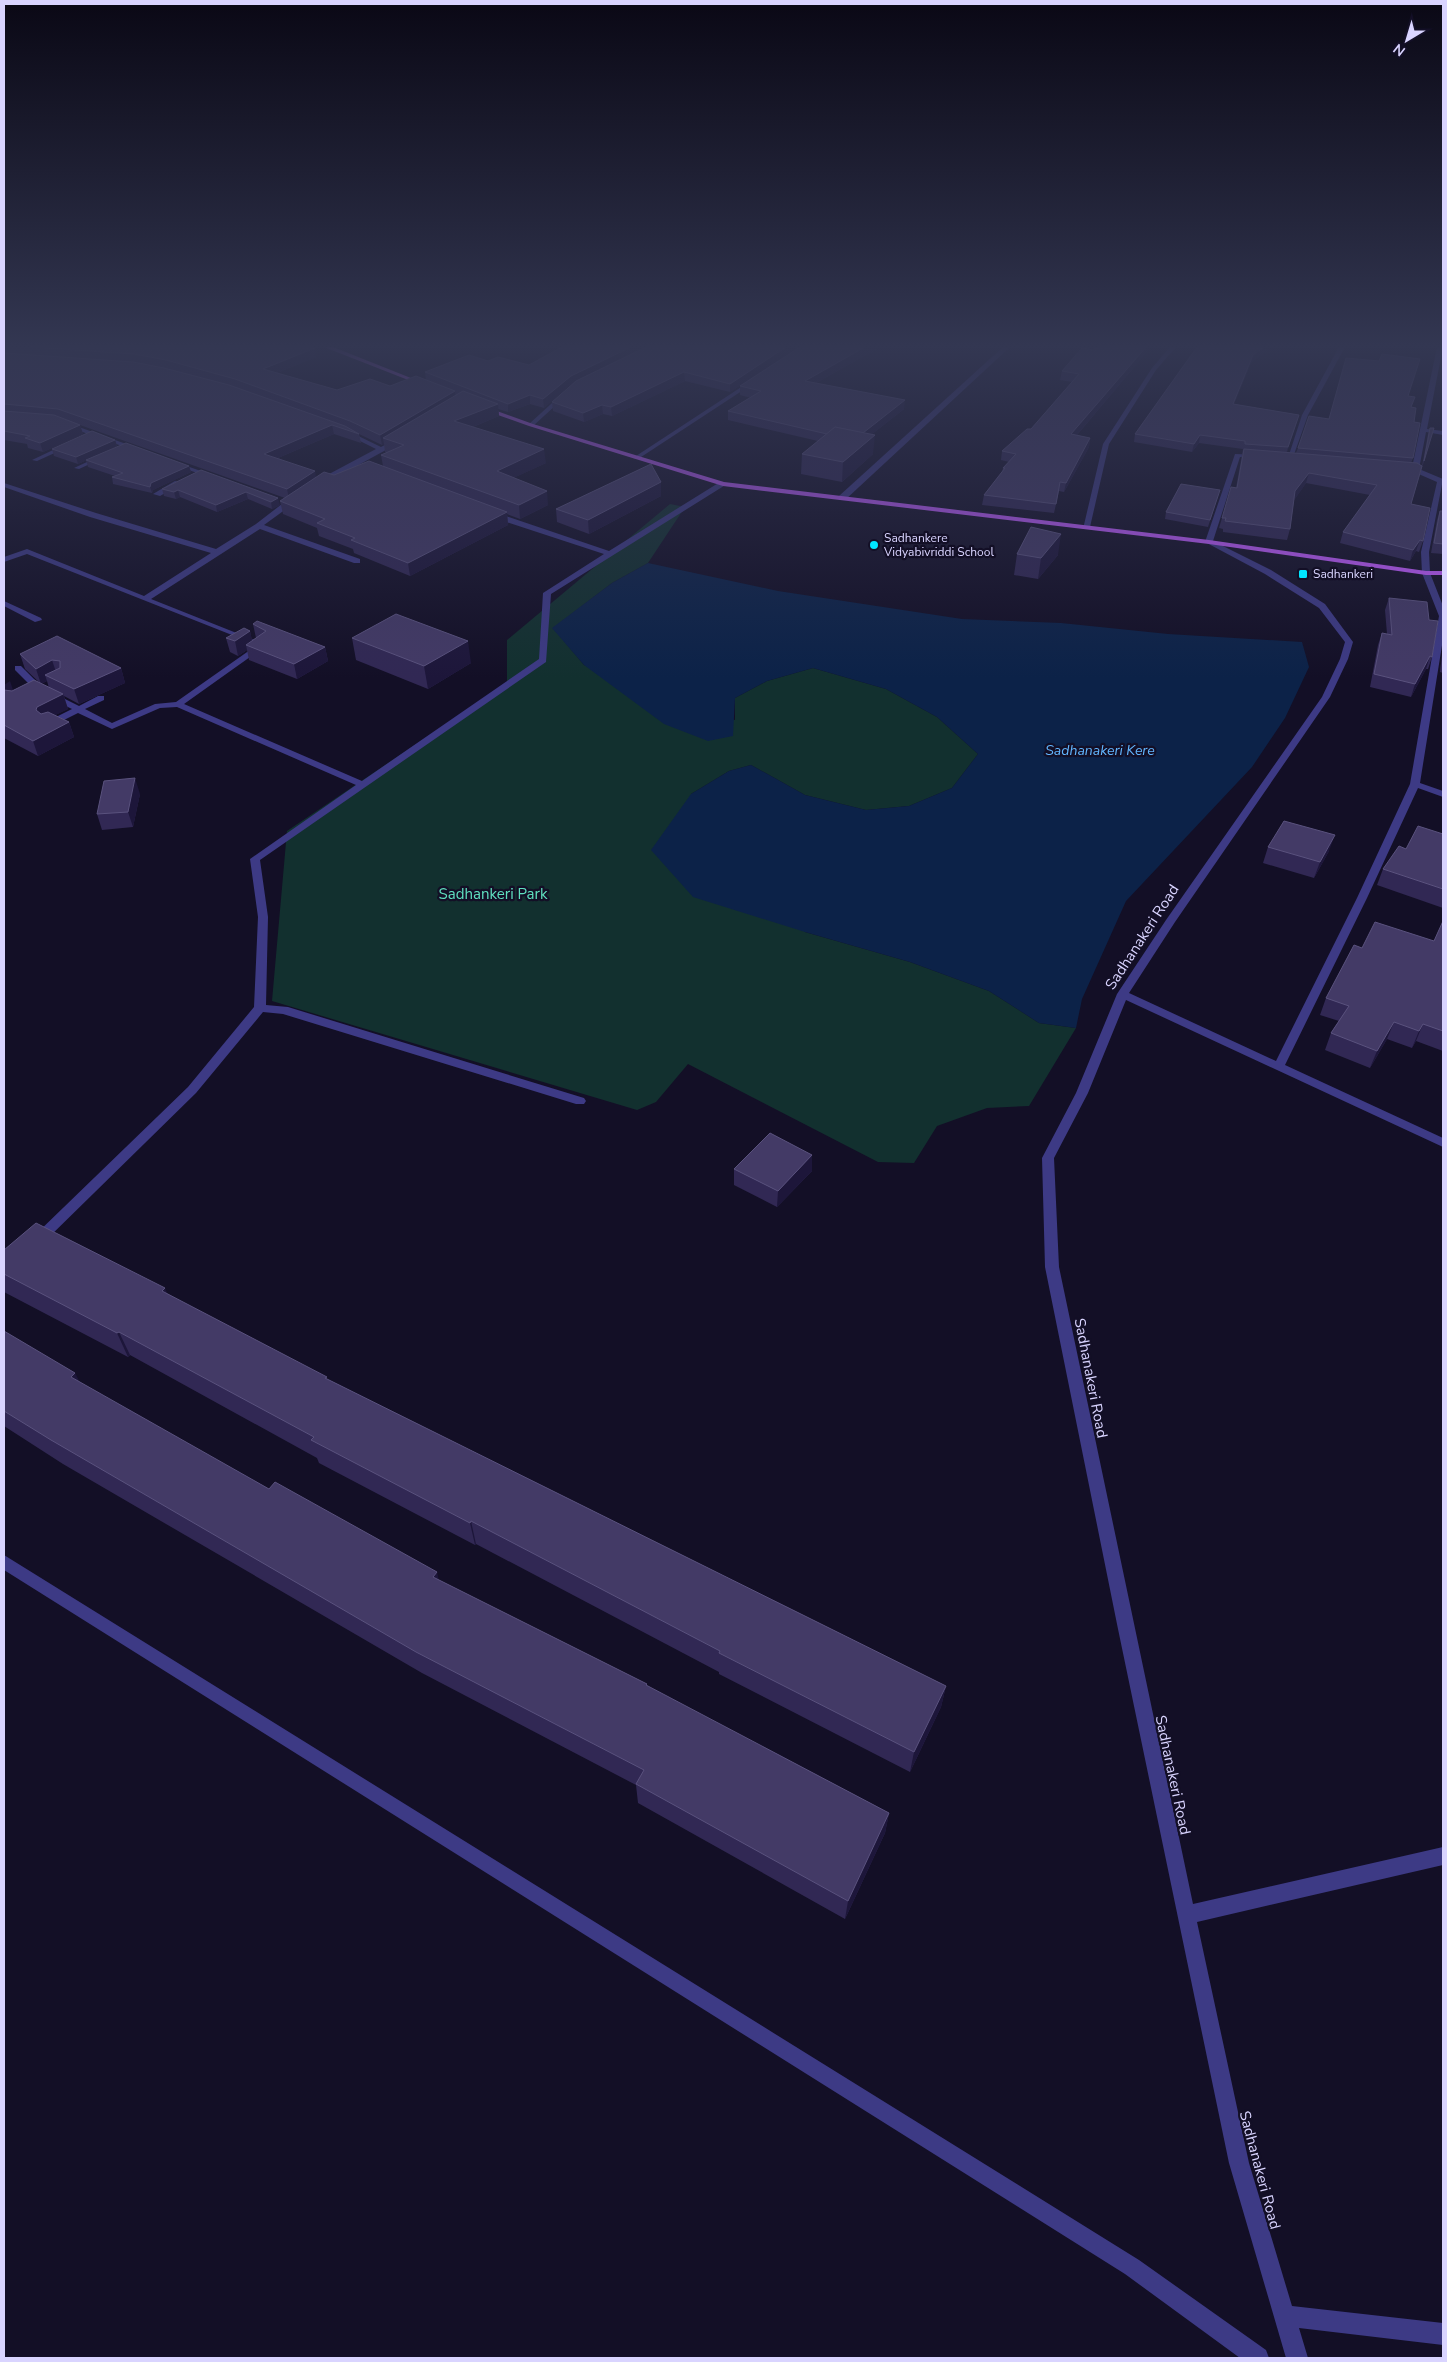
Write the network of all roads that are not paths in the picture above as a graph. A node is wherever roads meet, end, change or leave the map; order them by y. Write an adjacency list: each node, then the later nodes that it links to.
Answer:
1 (41, 457): 12 (street)
2 (103, 457): 17 (street)
3 (368, 457): 16 (street)
4 (887, 457): 31 (street)
5 (1103, 457): 34 (street)
6 (1236, 457): 35 (street)
7 (1256, 457): 10 (street)
8 (1418, 457): 20 (street)
9 (636, 458): 26 (main road)
10 (1263, 458)
11 (1280, 459): 14 (street)
12 (35, 460)
13 (164, 460): 21 (street)
14 (1289, 460): 15 (street)
15 (1299, 461)
16 (356, 463): 18 (street); 28 (street)
17 (77, 468)
18 (371, 468)
19 (1396, 469): 20 (street)
20 (1415, 470): 25 (street)
21 (200, 473): 22 (street); 23 (street)
22 (192, 477)
23 (218, 479)
24 (183, 481): 30 (street)
25 (1442, 482): 40 (street)
26 (722, 484): 31 (main road); 37 (street)
27 (4, 485): 36 (street)
28 (312, 488)
29 (304, 493): 33 (street)
30 (157, 494)
31 (842, 498): 34 (main road)
32 (482, 510): 37 (street)
33 (259, 526): 36 (street); 39 (street)
34 (1086, 527): 35 (main road)
35 (1209, 542): 40 (main road); 55 (street, Sadhanakeri Road)
36 (217, 552): 42 (street)
37 (610, 554): 52 (street)
38 (4, 560): 42 (street)
39 (357, 561)
40 (1426, 573): 41 (main road); 53 (street)
41 (1443, 573)
42 (145, 599): 49 (street)
43 (4, 603): 44 (street)
44 (38, 620)
45 (18, 668): 47 (street)
46 (54, 683): 47 (street)
47 (36, 692): 50 (street)
48 (101, 698): 50 (street)
49 (178, 704): 50 (street); 52 (street)
50 (79, 709): 51 (street)
51 (47, 725)
52 (363, 784): 56 (street)
53 (1415, 784): 54 (street); 57 (street)
54 (1443, 794)
55 (1123, 994): 57 (street); 63 (street, Sadhanakeri Road)
56 (260, 1008): 58 (street); 60 (street)
57 (1279, 1066): 59 (street)
58 (580, 1101)
59 (1442, 1138)
60 (32, 1246)
61 (4, 1562): 66 (street)
62 (1441, 1859): 63 (street)
63 (1187, 1915): 64 (street, Sadhanakeri Road)
64 (1284, 2316): 65 (street); 67 (street, Sadhanakeri Road)
65 (1443, 2334)
66 (1258, 2358)
67 (1297, 2358)

